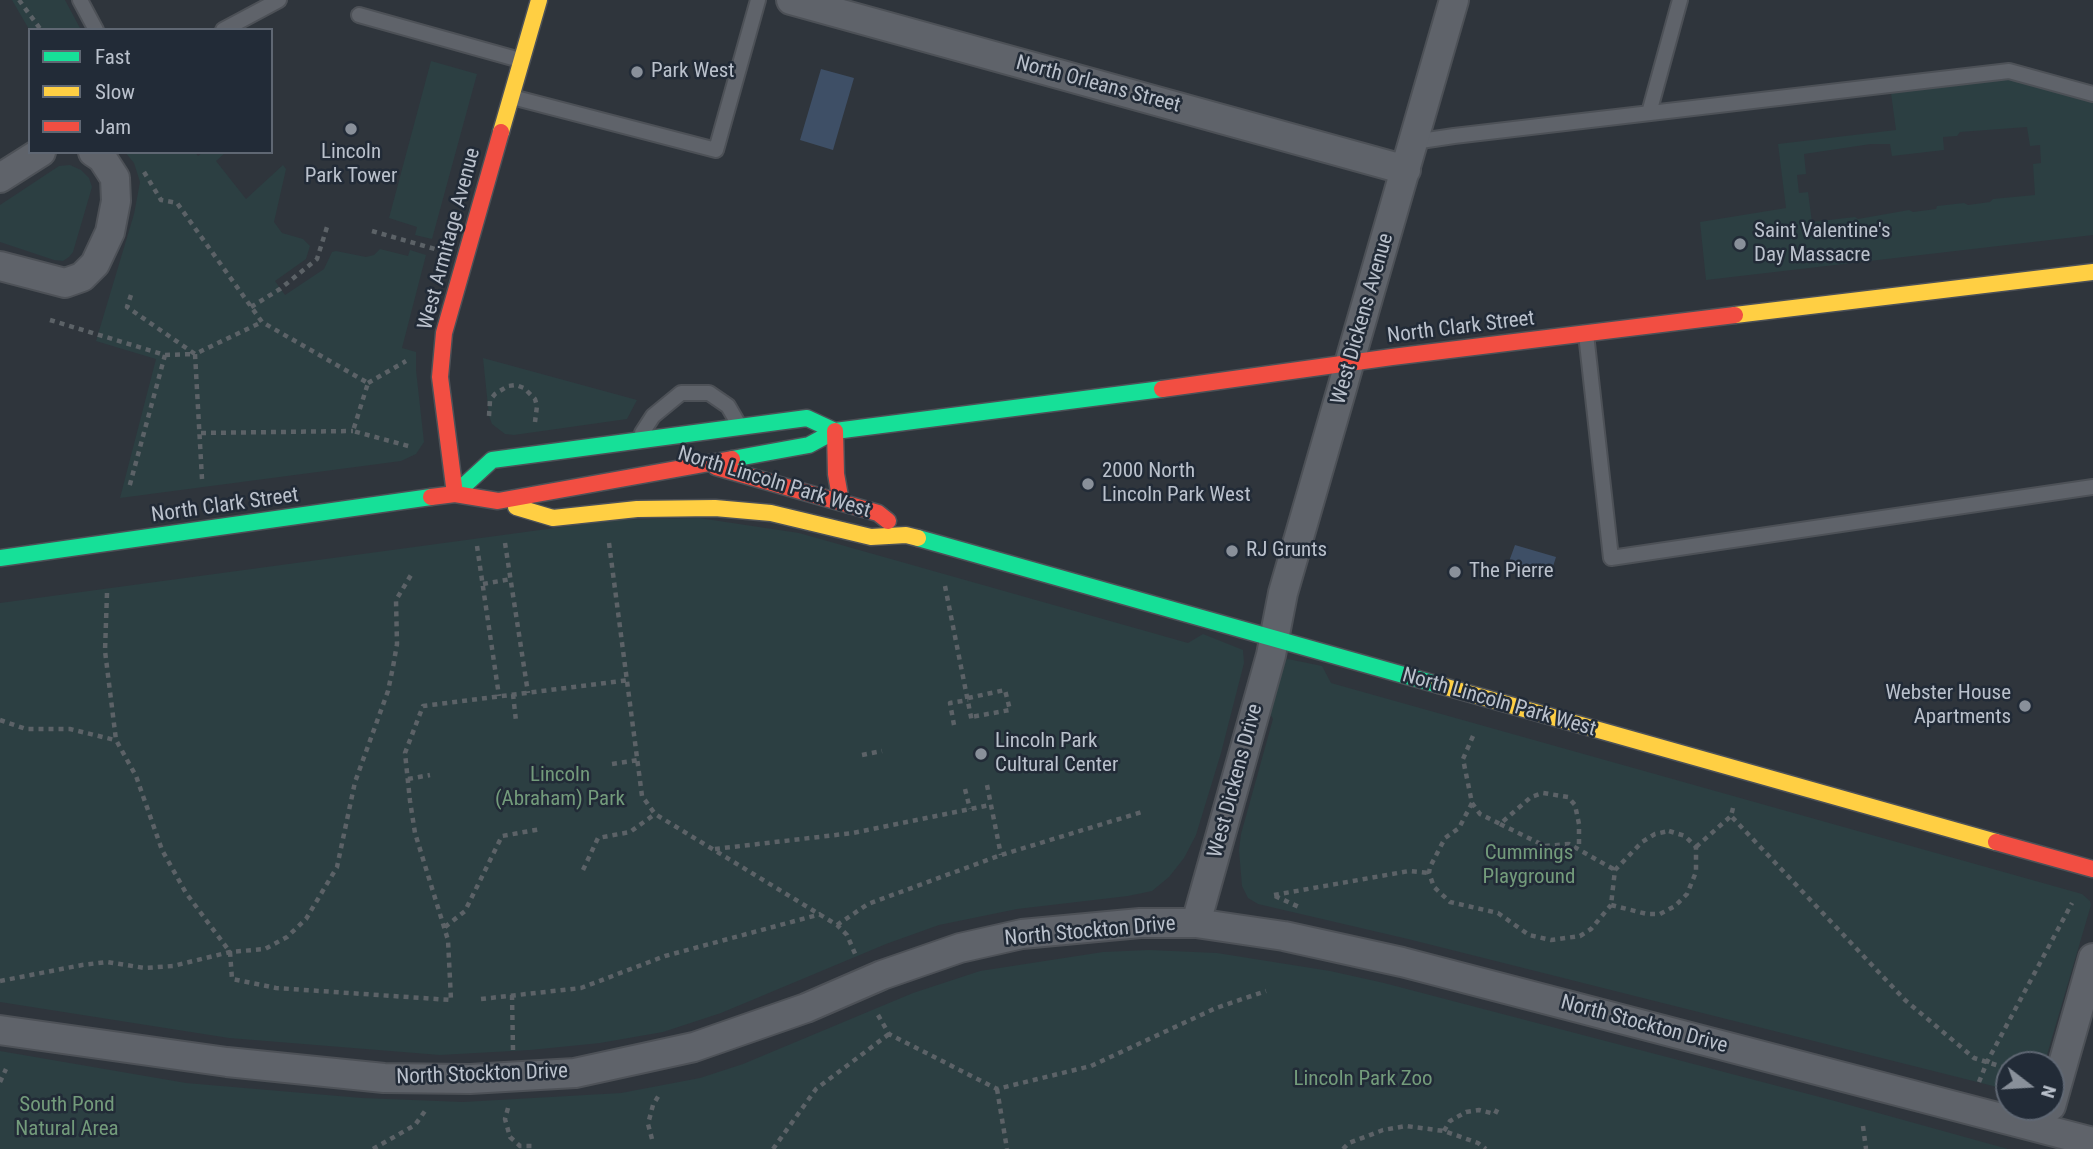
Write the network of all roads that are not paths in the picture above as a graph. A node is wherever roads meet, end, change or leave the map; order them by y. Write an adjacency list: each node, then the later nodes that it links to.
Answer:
1 (80, 0): 9 (lane)
2 (279, 0): 10 (lane)
3 (538, 0): 11 (main road, West Armitage Avenue)
4 (758, 0): 13 (lane)
5 (791, 0): 18 (street, North Orleans Street)
6 (1454, 0): 15 (street, West Dickens Avenue)
7 (1680, 0): 14 (lane)
8 (359, 15): 11 (lane)
9 (95, 28)
10 (227, 28)
11 (521, 61): 13 (main road, West Armitage Avenue)
12 (2093, 94): 14 (lane)
13 (511, 97): 29 (main road, West Armitage Avenue)
14 (1649, 113): 15 (lane)
15 (1414, 142): 18 (street, West Dickens Avenue)
16 (38, 154): 19 (street)
17 (96, 154): 20 (street)
18 (1406, 170): 23 (street, West Dickens Avenue)
19 (0, 178)
20 (0, 266)
21 (2093, 272): 22 (main road, North Clark Street)
22 (1586, 334): 23 (main road, North Clark Street); 28 (lane)
23 (1350, 363): 25 (main road, North Clark Street); 34 (street, West Dickens Avenue)
24 (740, 426): 25 (main road, North Clark Street); 26 (main road, North Clark Street); 26 (lane)
25 (835, 430): 27 (main road, North Clark Street); 31 (main road)
26 (637, 440): 27 (main road, North Lincoln Park West); 29 (main road, North Clark Street)
27 (709, 465): 30 (main road, North Clark Street); 31 (main road, North Lincoln Park West)
28 (2093, 487)
29 (455, 494): 30 (main road, North Clark Street); 33 (main road, North Clark Street)
30 (498, 501): 32 (main road, North Lincoln Park West)
31 (841, 502): 32 (main road, North Lincoln Park West)
32 (906, 535): 34 (main road, North Lincoln Park West)
33 (0, 558)
34 (1274, 639): 35 (main road, North Lincoln Park West); 36 (street, West Dickens Drive)
35 (2093, 869)
36 (1196, 923): 38 (street, North Stockton Drive); 40 (street, North Stockton Drive)
37 (2093, 958): 39 (street)
38 (0, 1030)
39 (2065, 1057)
40 (1995, 1101)
41 (2060, 1121): 42 (street, North Stockton Drive)
42 (2093, 1142)

